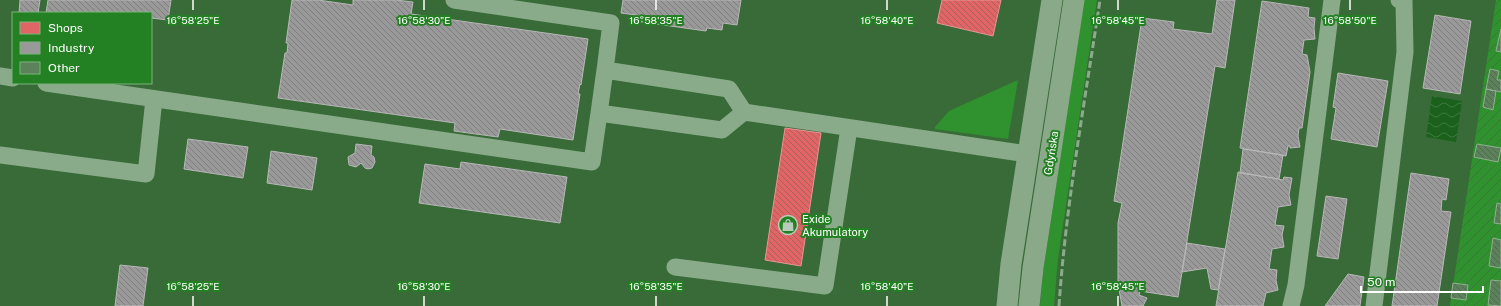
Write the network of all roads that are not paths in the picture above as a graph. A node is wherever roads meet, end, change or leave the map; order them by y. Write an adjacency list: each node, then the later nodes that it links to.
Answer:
1 (454, 0): 6 (lane)
2 (1052, 0): 14 (main road, Gdyńska)
3 (1074, 0): 18 (main road, Gdyńska)
4 (1332, 0): 19 (lane)
5 (1403, 0): 20 (lane)
6 (605, 70): 11 (lane); 12 (lane)
7 (0, 76): 8 (lane)
8 (12, 78)
9 (53, 84): 10 (lane)
10 (154, 99): 12 (lane); 15 (lane)
11 (744, 112): 12 (lane); 13 (lane)
12 (599, 113)
13 (849, 128): 14 (lane); 16 (lane)
14 (1028, 154): 17 (main road, Gdyńska)
15 (0, 155)
16 (675, 267)
17 (1007, 306)
18 (1029, 306)
19 (1291, 306)
20 (1374, 306)

